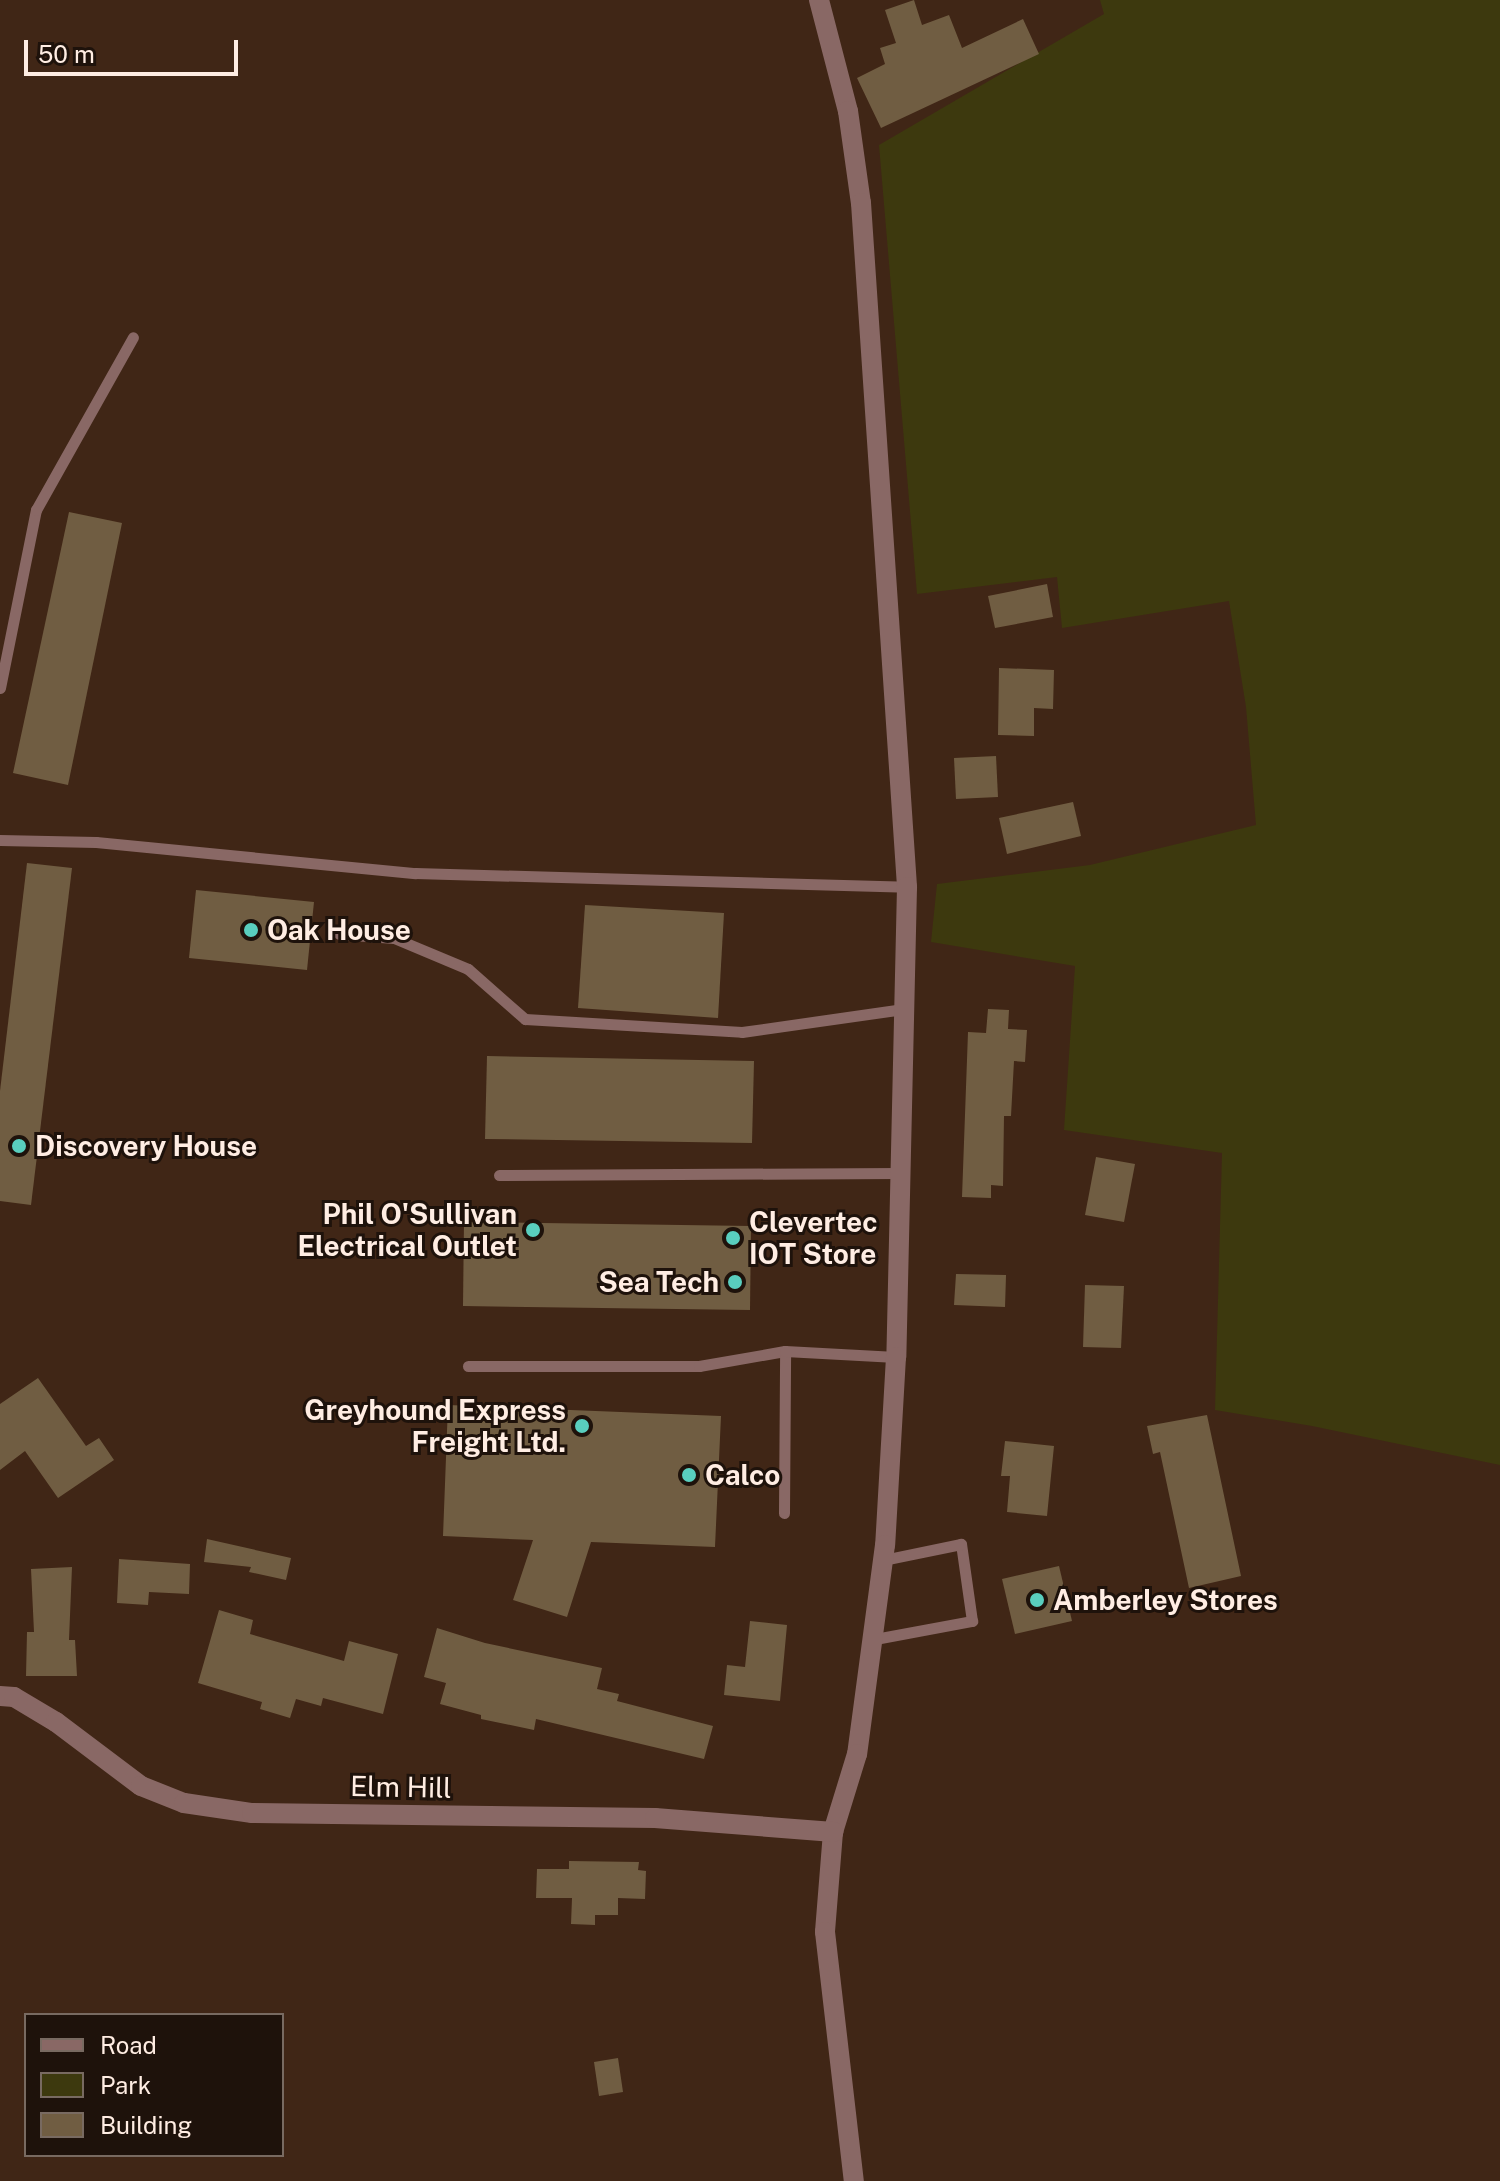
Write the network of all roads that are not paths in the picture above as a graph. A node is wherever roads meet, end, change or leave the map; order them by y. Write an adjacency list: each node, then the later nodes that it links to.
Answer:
1 (819, 0): 5 (street)
2 (133, 337): 3 (lane)
3 (0, 688)
4 (0, 840): 5 (lane)
5 (907, 887): 7 (street)
6 (339, 934): 7 (lane)
7 (903, 1009): 8 (street)
8 (900, 1173): 9 (lane); 11 (street)
9 (499, 1175)
10 (785, 1351): 11 (lane); 12 (lane); 13 (lane)
11 (896, 1357): 14 (street)
12 (468, 1366)
13 (784, 1513)
14 (883, 1560): 15 (street); 15 (lane)
15 (875, 1639): 17 (street)
16 (0, 1696): 17 (street, Elm Hill)
17 (833, 1832): 18 (street)
18 (854, 2181)

